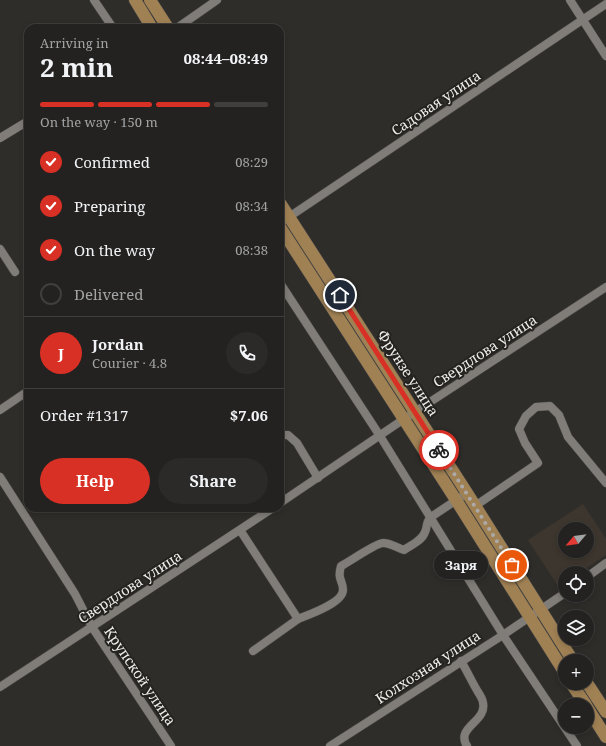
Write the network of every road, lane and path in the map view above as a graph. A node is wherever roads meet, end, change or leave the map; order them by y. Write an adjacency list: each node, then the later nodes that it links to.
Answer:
1 (94, 0): 8 (street)
2 (135, 0): 9 (main road)
3 (150, 0): 10 (main road)
4 (217, 0): 11 (street)
5 (570, 0): 7 (street)
6 (606, 4): 7 (street, Садовая улица)
7 (582, 20): 12 (street); 15 (street, Садовая улица)
8 (110, 24)
9 (150, 24)
10 (165, 24)
11 (183, 24)
12 (606, 56)
13 (24, 123): 14 (street)
14 (0, 138)
15 (284, 220): 23 (main road, Фрунзе улица)
16 (284, 233): 24 (main road, Фрунзе улица)
17 (0, 249): 18 (street)
18 (15, 272)
19 (606, 287): 23 (street, Свердлова улица)
20 (284, 289): 26 (street)
21 (24, 394): 22 (street)
22 (0, 410)
23 (415, 412): 24 (street, Свердлова улица); 30 (main road, Фрунзе улица)
24 (404, 419): 26 (street, Свердлова улица); 32 (main road, Фрунзе улица)
25 (284, 435): 28 (street)
26 (380, 436): 28 (street, Свердлова улица); 35 (street)
27 (0, 477): 43 (street, Крупской улица)
28 (318, 478): 31 (street, Свердлова улица)
29 (606, 483): 33 (street)
30 (467, 493): 32 (street); 33 (main road, Фрунзе улица)
31 (284, 500)
32 (456, 500): 35 (street); 41 (main road, Фрунзе улица)
33 (475, 506): 40 (main road, Фрунзе улица)
34 (267, 512): 36 (street, Свердлова улица)
35 (431, 517): 42 (street); 44 (street)
36 (240, 530): 42 (street); 43 (street, Свердлова улица)
37 (606, 563): 38 (street)
38 (594, 572)
39 (558, 598): 40 (street, Колхозная улица)
40 (540, 610): 41 (street, Колхозная улица); 46 (main road, Фрунзе улица)
41 (530, 617): 44 (street, Колхозная улица); 48 (main road, Фрунзе улица)
42 (298, 619): 45 (street)
43 (92, 627): 49 (street, Свердлова улица); 54 (street, Крупской улица)
44 (503, 635): 47 (street, Колхозная улица); 57 (street)
45 (253, 651)
46 (568, 654)
47 (461, 661): 55 (street, Колхозная улица); 56 (street)
48 (558, 662)
49 (0, 687)
50 (592, 690): 51 (main road)
51 (606, 712)
52 (594, 718): 53 (main road)
53 (606, 737)
54 (171, 746)
55 (330, 746)
56 (467, 746)
57 (576, 746)

